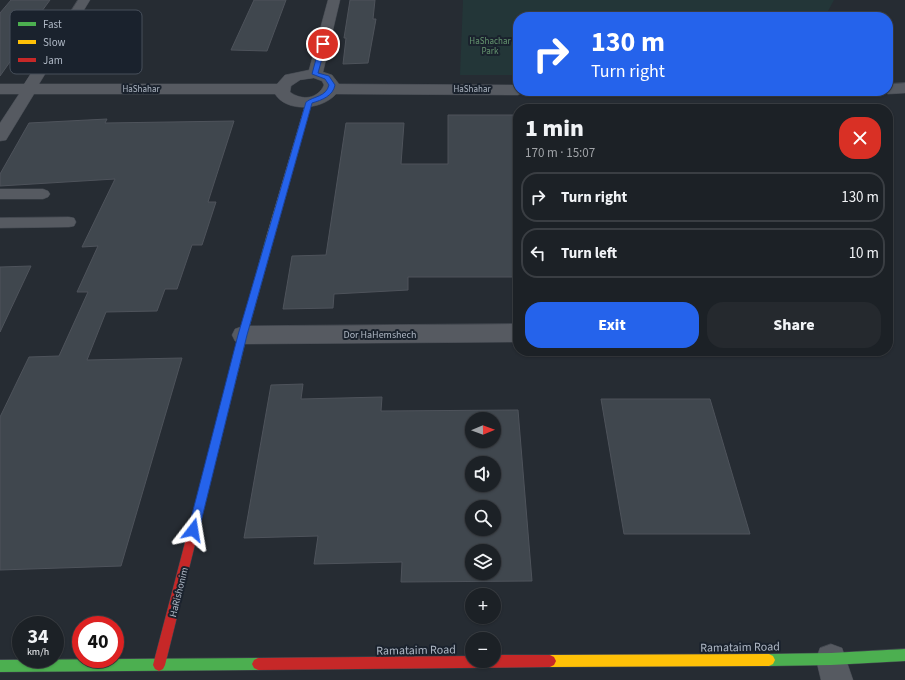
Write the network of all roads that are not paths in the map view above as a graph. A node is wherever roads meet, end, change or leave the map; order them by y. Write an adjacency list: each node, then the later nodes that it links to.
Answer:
1 (84, 0): 3 (street)
2 (334, 0): 5 (street)
3 (78, 10)
4 (38, 74): 8 (street)
5 (315, 74): 9 (street); 10 (street)
6 (905, 88): 11 (street)
7 (0, 89): 8 (street, HaShahar)
8 (29, 89): 9 (street, HaShahar); 14 (street)
9 (282, 89): 13 (street)
10 (331, 89): 12 (street, HaShahar); 13 (street)
11 (893, 89)
12 (513, 90)
13 (309, 102): 20 (street, HaRishonim)
14 (0, 136)
15 (0, 194): 16 (lane)
16 (43, 194)
17 (69, 222): 18 (lane)
18 (0, 223)
19 (513, 333): 20 (street, Dor HaHemshech)
20 (243, 335): 22 (street, HaRishonim)
21 (905, 655): 24 (street, Ramataim Road)
22 (159, 665): 23 (street, Ramataim Road); 24 (street, Ramataim Road)
23 (0, 666)
24 (834, 669)

